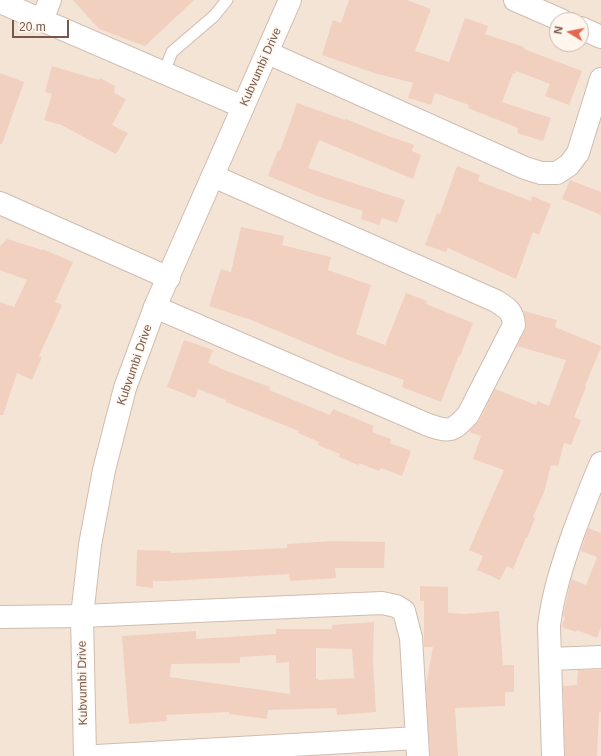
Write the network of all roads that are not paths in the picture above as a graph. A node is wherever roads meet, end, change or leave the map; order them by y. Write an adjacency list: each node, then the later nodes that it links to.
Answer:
1 (50, 0): 7 (street)
2 (227, 0): 11 (lane)
3 (290, 0): 10 (street, Kubvumbi Drive)
4 (515, 0): 6 (street)
5 (0, 2): 7 (street)
6 (549, 15)
7 (42, 20): 11 (street)
8 (589, 32): 9 (street)
9 (601, 37)
10 (268, 53): 12 (street); 13 (street, Kubvumbi Drive)
11 (164, 72): 13 (street)
12 (601, 79)
13 (243, 107): 14 (street, Kubvumbi Drive)
14 (213, 176): 16 (street, Kubvumbi Drive); 17 (street)
15 (0, 203): 16 (street)
16 (169, 278): 17 (street, Kubvumbi Drive)
17 (155, 307): 20 (street, Kubvumbi Drive)
18 (601, 462): 19 (street)
19 (595, 493): 23 (street)
20 (82, 616): 21 (street); 24 (street); 25 (street, Kubvumbi Drive)
21 (0, 617)
22 (601, 657): 23 (street)
23 (550, 659): 27 (street)
24 (417, 747): 26 (street)
25 (85, 756)
26 (96, 756)
27 (553, 756)

